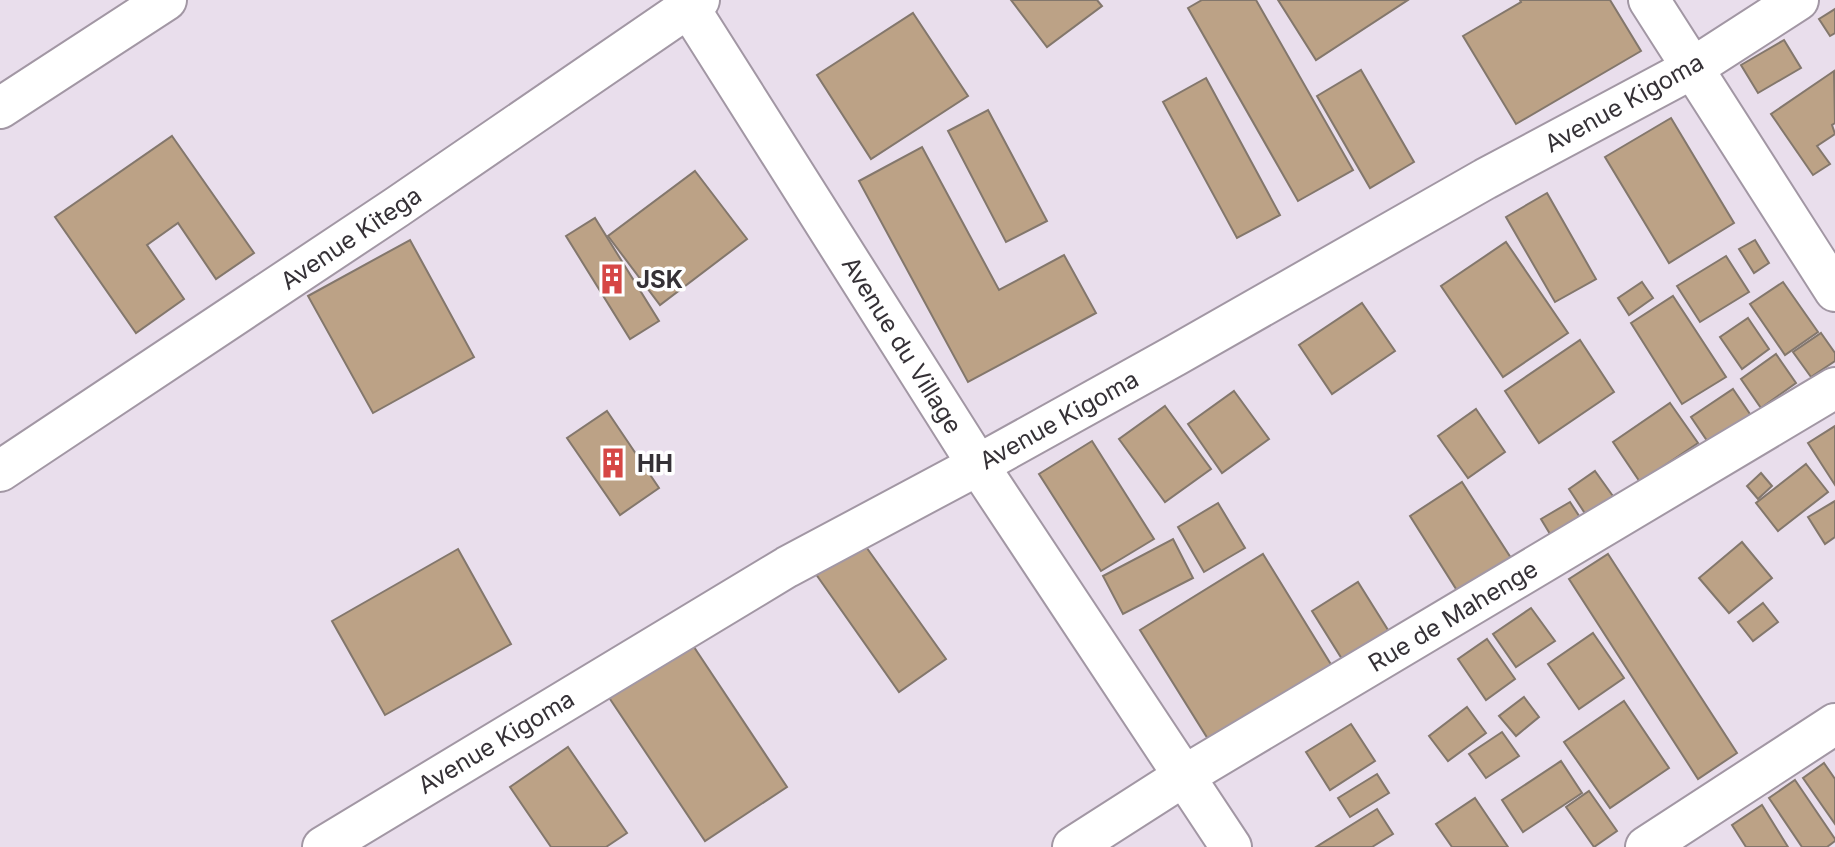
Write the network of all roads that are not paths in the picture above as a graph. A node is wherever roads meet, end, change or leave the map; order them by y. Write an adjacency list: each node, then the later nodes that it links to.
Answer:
1 (166, 0): 6 (street)
2 (1649, 0): 5 (street)
3 (1798, 0): 5 (street, Avenue Kigoma)
4 (691, 2): 9 (street, Avenue du Village); 10 (street, Avenue Kitega)
5 (1691, 69): 7 (street); 9 (street, Avenue Kigoma)
6 (0, 108)
7 (1835, 291)
8 (1835, 388): 12 (street, Rue de Mahenge)
9 (978, 465): 12 (street, Avenue du Village); 13 (street, Avenue Kigoma)
10 (0, 471)
11 (1835, 724): 16 (street)
12 (1184, 776): 14 (street, Rue de Mahenge); 15 (street, Avenue du Village)
13 (323, 847)
14 (1073, 847)
15 (1231, 847)
16 (1646, 847)

